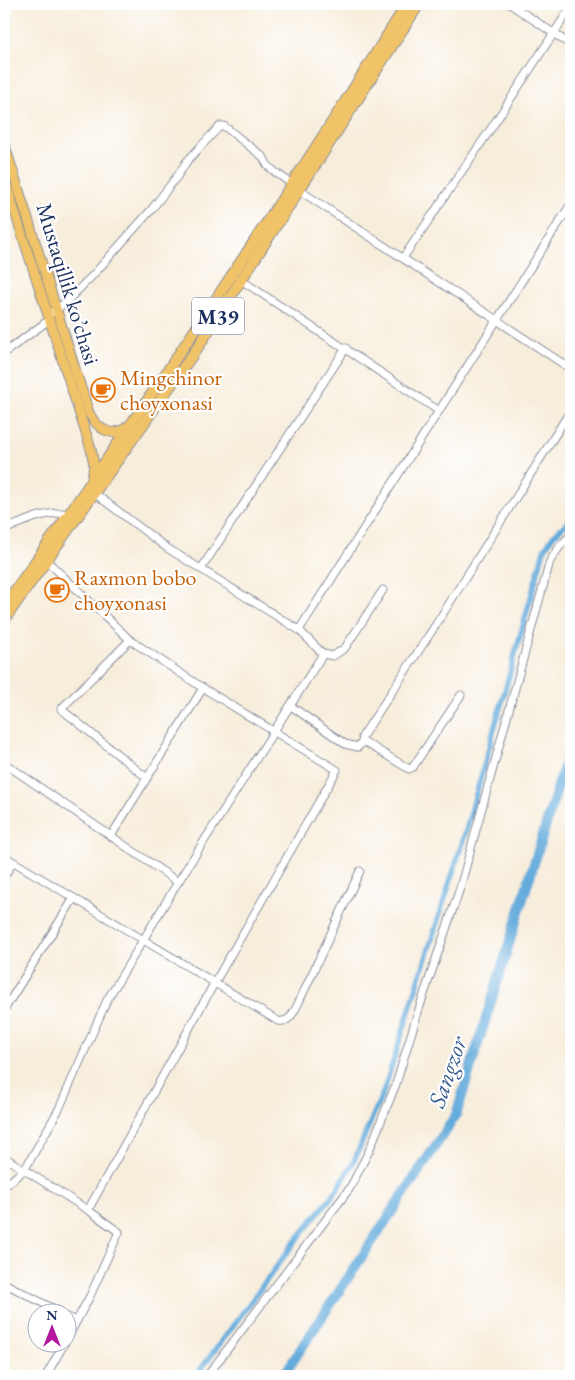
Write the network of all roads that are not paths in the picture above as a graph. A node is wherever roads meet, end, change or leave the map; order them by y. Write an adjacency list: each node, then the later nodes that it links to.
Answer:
1 (407, 4): 7 (highway, M39)
2 (419, 4): 7 (highway, M39)
3 (510, 4): 5 (street)
4 (571, 6): 5 (street)
5 (554, 33): 6 (street); 12 (street)
6 (571, 45)
7 (370, 72): 10 (highway, M39)
8 (4, 143): 15 (main road, Mustaqillik ko’chasi)
9 (4, 178): 16 (main road, Mustaqillik ko’chasi)
10 (295, 187): 12 (street); 13 (highway, M39); 14 (highway, M39); 15 (street)
11 (571, 204): 17 (street)
12 (403, 258): 17 (street)
13 (241, 280): 14 (highway, M39); 18 (street)
14 (224, 297): 23 (highway, M39); 24 (highway, M39)
15 (56, 310): 16 (street); 23 (main road, Mustaqillik ko’chasi)
16 (49, 317): 19 (street); 24 (main road, Mustaqillik ko’chasi)
17 (497, 320): 20 (street); 22 (street)
18 (346, 348): 22 (street); 29 (street)
19 (4, 353)
20 (571, 369)
21 (571, 410): 40 (street)
22 (439, 411): 33 (street)
23 (131, 423): 24 (highway, M39)
24 (90, 491): 25 (highway, M39); 28 (highway, M39); 29 (street)
25 (70, 514): 26 (street); 31 (highway, M39)
26 (4, 530)
27 (571, 535): 64 (street)
28 (46, 560): 32 (highway, M39); 34 (street)
29 (201, 569): 33 (street)
30 (383, 590): 35 (street)
31 (4, 606)
32 (4, 620)
33 (299, 630): 35 (street)
34 (130, 640): 36 (street); 42 (street)
35 (323, 654): 38 (street)
36 (203, 688): 39 (street); 42 (street)
37 (461, 695): 40 (street)
38 (291, 706): 39 (street); 40 (street)
39 (274, 730): 48 (street); 51 (street)
40 (362, 741)
41 (4, 764): 43 (street)
42 (147, 778): 43 (street)
43 (111, 836): 48 (street)
44 (4, 856): 45 (street)
45 (13, 862): 47 (street); 49 (street)
46 (360, 871): 51 (street)
47 (4, 877)
48 (178, 882): 50 (street)
49 (74, 898): 50 (street); 52 (street)
50 (142, 939): 51 (street); 56 (street)
51 (215, 982): 58 (street)
52 (4, 1010)
53 (4, 1076): 54 (street)
54 (4, 1082)
55 (4, 1157): 56 (street)
56 (25, 1169): 57 (street); 58 (street)
57 (4, 1187)
58 (88, 1210): 61 (street)
59 (4, 1283): 60 (street)
60 (41, 1302)
61 (78, 1317)
62 (59, 1352): 63 (street)
63 (46, 1376)
64 (206, 1376)

